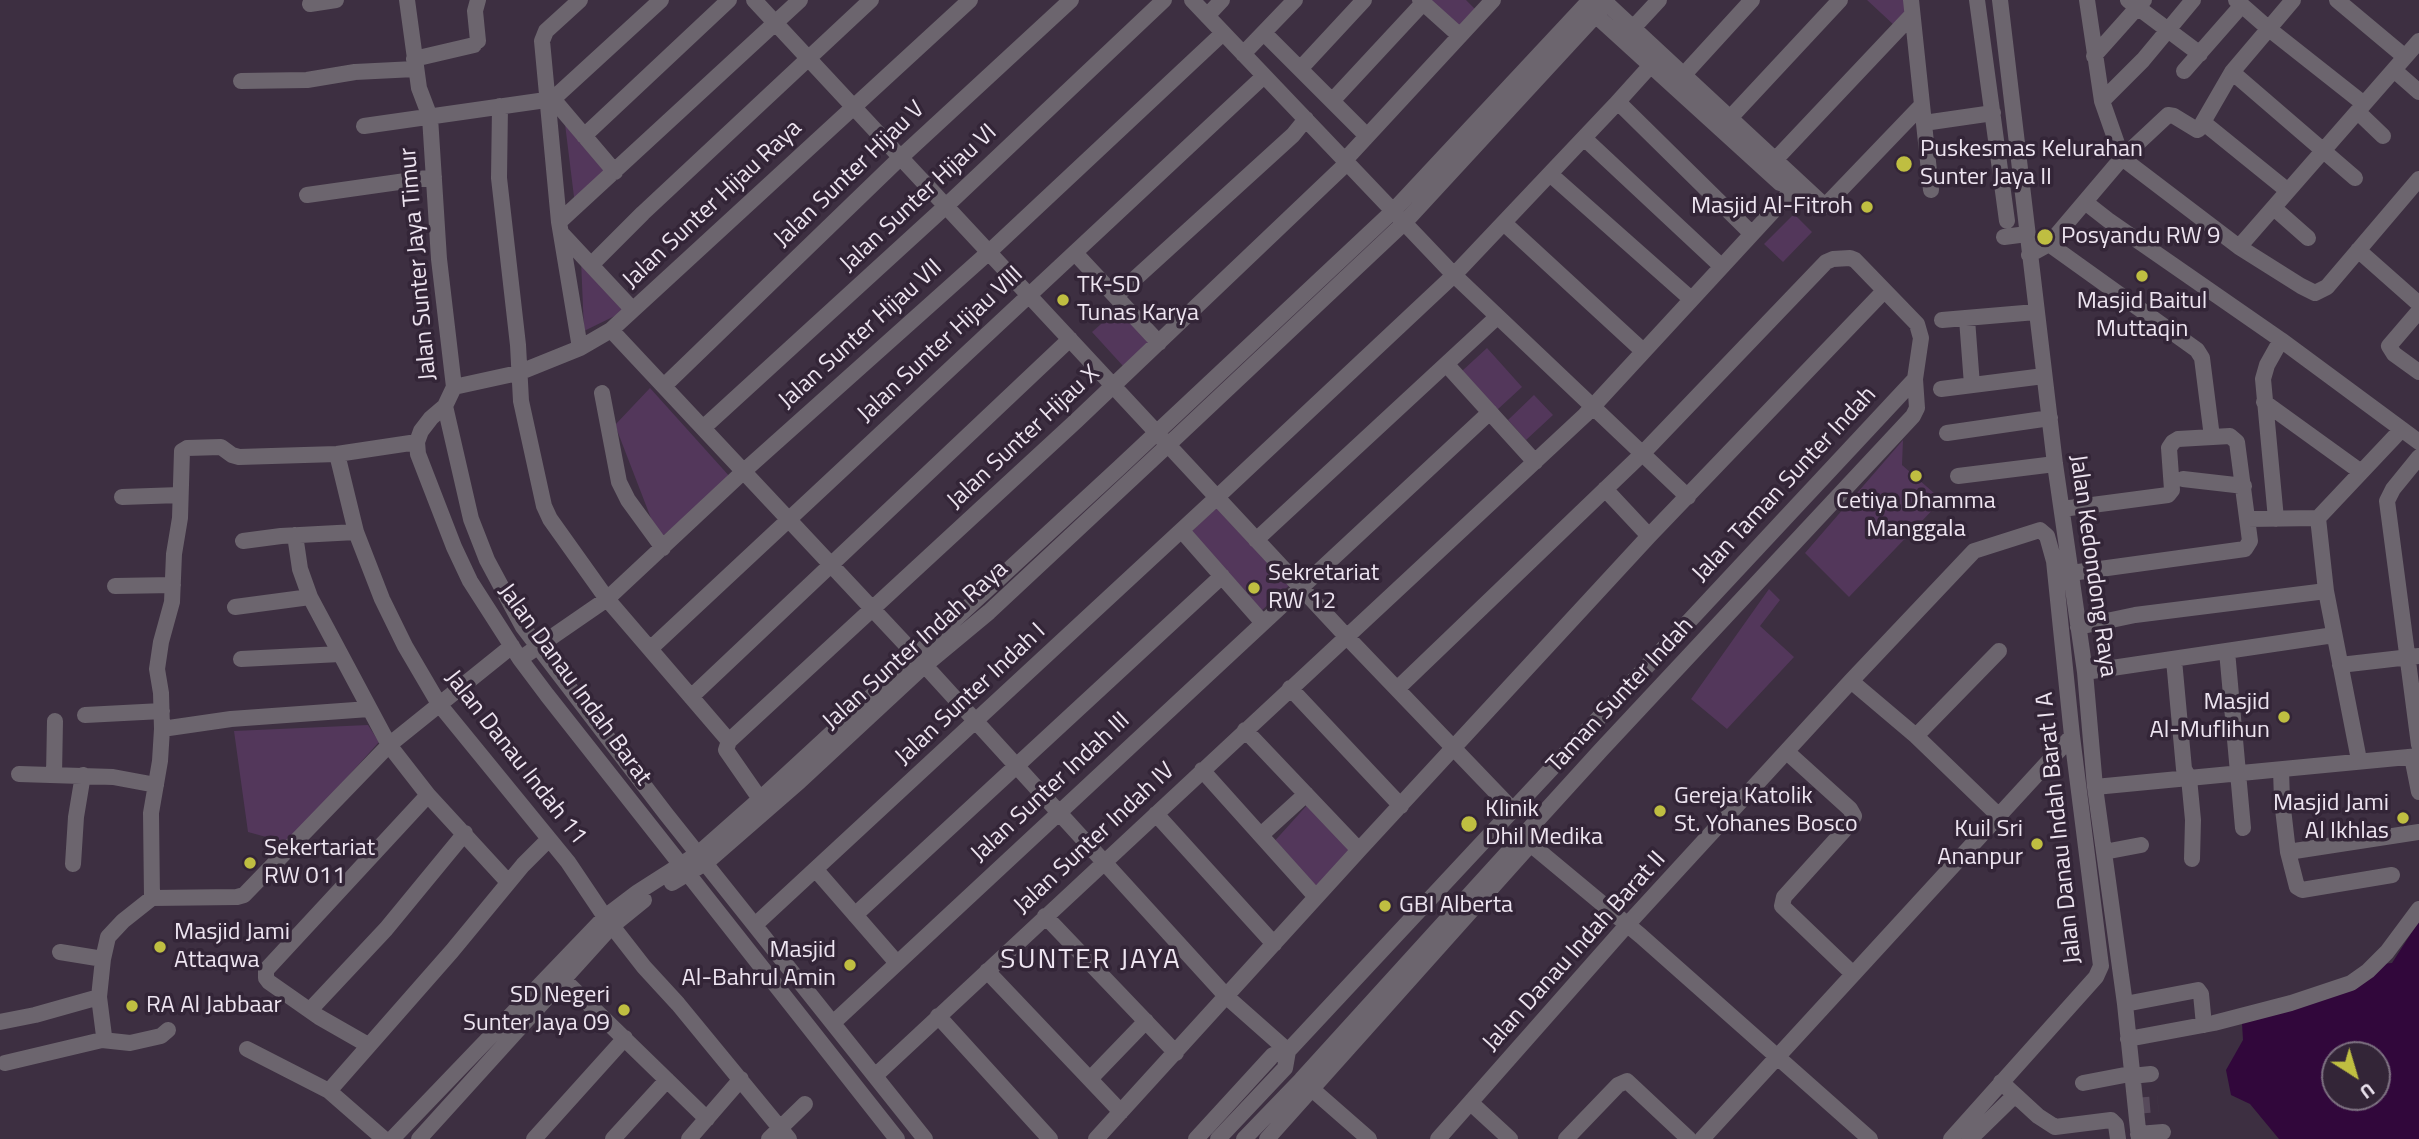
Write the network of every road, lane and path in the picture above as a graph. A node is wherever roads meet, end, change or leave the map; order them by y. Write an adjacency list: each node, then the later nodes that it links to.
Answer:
1 (336, 0): 30 (street)
2 (407, 0): 48 (street, Jalan Sunter Jaya Timur)
3 (478, 0): 48 (street)
4 (580, 0): 57 (street)
5 (662, 0): 57 (street)
6 (729, 0): 72 (street)
7 (754, 0): 34 (street)
8 (800, 0): 34 (street)
9 (871, 0): 46 (street)
10 (970, 0): 63 (street, Jalan Sunter Hijau Raya)
11 (1071, 0): 78 (street, Jalan Sunter Hijau V)
12 (1164, 0): 91 (street, Jalan Sunter Hijau VI)
13 (1192, 0): 33 (street)
14 (1222, 0): 33 (street)
15 (1296, 0): 39 (street)
16 (1364, 0): 49 (street)
17 (1659, 0): 35 (street)
18 (1752, 0): 54 (street)
19 (1840, 0): 67 (street)
20 (1977, 0): 65 (street)
21 (2000, 0): 97 (street, Jalan Kedondong Raya)
22 (2087, 0): 44 (street)
23 (2193, 0): 37 (street)
24 (2293, 0): 36 (street)
25 (2337, 0): 45 (street)
26 (1421, 1): 40 (street); 58 (street)
27 (1484, 3): 40 (street, Jalan Sunter Hijau X)
28 (2137, 3): 37 (street); 44 (street)
29 (2239, 3): 36 (street); 43 (street)
30 (310, 4)
31 (1593, 4): 35 (street); 47 (street); 93 (street, Jalan Sunter Indah Raya)
32 (1911, 8): 62 (street); 79 (street)
33 (1207, 16): 38 (street)
34 (775, 23): 46 (street); 81 (street)
35 (1633, 28): 47 (street)
36 (2269, 29): 52 (street); 64 (street)
37 (2168, 30): 43 (street); 59 (street)
38 (1223, 33): 42 (street); 102 (street, Jalan Sunter Hijau VII)
39 (1264, 33): 42 (street); 49 (street)
40 (1460, 36): 73 (street, Jalan Sunter Hijau X)
41 (2419, 41): 45 (street)
42 (1243, 54): 53 (street)
43 (2200, 54): 51 (street)
44 (2094, 55): 59 (street)
45 (2405, 57): 50 (street)
46 (808, 58): 63 (street); 105 (street)
47 (1656, 60): 54 (street); 60 (street, Jalan Sunter Indah I)
48 (415, 64): 55 (street); 66 (street, Jalan Sunter Jaya Timur)
49 (1300, 69): 58 (street)
50 (2394, 70): 56 (street); 64 (street)
51 (2184, 71)
52 (2232, 72): 70 (street); 76 (street)
53 (1264, 76): 68 (street); 103 (street, Jalan Sunter Hijau VIII)
54 (1678, 80): 67 (street); 85 (street)
55 (242, 81)
56 (2419, 92)
57 (550, 99): 61 (street); 72 (street); 95 (street)
58 (1332, 101): 73 (street)
59 (2102, 101): 77 (street)
60 (1618, 102): 75 (street, Jalan Sunter Indah I); 96 (street)
61 (499, 106): 66 (street); 127 (street)
62 (1921, 106): 69 (street); 85 (street)
63 (854, 107): 78 (street); 113 (street, Jalan Sunter Hijau Raya)
64 (2361, 108): 74 (street); 76 (street)
65 (1993, 114): 69 (street); 97 (street)
66 (430, 117): 71 (street); 83 (street, Jalan Sunter Jaya Timur)
67 (1730, 118): 79 (street)
68 (1306, 120): 80 (street); 110 (street)
69 (1924, 123): 87 (street)
70 (2204, 123): 77 (street); 88 (street)
71 (364, 126)
72 (584, 136): 81 (street)
73 (1367, 136): 80 (street, Jalan Sunter Hijau X)
74 (2383, 136)
75 (1584, 138): 82 (street, Jalan Sunter Indah I); 106 (street)
76 (2324, 151): 84 (street); 88 (street)
77 (2120, 153): 90 (street); 100 (street)
78 (901, 157): 91 (street); 131 (street, Jalan Sunter Hijau V)
79 (1775, 160): 85 (street)
80 (1346, 162): 93 (street); 122 (street, Jalan Sunter Hijau X)
81 (615, 172): 95 (street)
82 (1550, 174): 94 (street, Jalan Sunter Indah I); 111 (street)
83 (434, 177): 89 (street); 133 (street, Jalan Sunter Jaya Timur)
84 (2355, 178)
85 (1796, 179): 96 (street, Jalan Sunter Indah IV)
86 (2419, 180): 101 (street)
87 (1931, 190)
88 (2288, 191): 92 (street)
89 (307, 195)
90 (2085, 202): 99 (street); 121 (street)
91 (946, 206): 102 (street); 142 (street, Jalan Sunter Hijau VI)
92 (2274, 208): 98 (street); 100 (street)
93 (1399, 216): 107 (street); 146 (street, Jalan Sunter Indah Raya)
94 (1504, 223): 107 (street, Jalan Sunter Indah I); 124 (street)
95 (561, 228): 105 (street); 123 (street)
96 (1751, 233): 106 (street, Jalan Sunter Indah IV)
97 (2026, 234): 104 (street, Jalan Kedondong Raya)
98 (2308, 238)
99 (2049, 244): 104 (street); 145 (street)
100 (2239, 247): 101 (street)
101 (2358, 250): 112 (street)
102 (989, 252): 109 (street); 154 (street, Jalan Sunter Hijau VII)
103 (1075, 253): 109 (street, Jalan Sunter Hijau VIII); 110 (street)
104 (2029, 255): 115 (street, Jalan Kedondong Raya)
105 (591, 265): 113 (street)
106 (1721, 266): 111 (street, Jalan Sunter Indah IV)
107 (1454, 275): 116 (street); 163 (street, Jalan Sunter Indah I)
108 (1884, 291): 129 (street, Jalan Taman Sunter Indah); 150 (street, Jalan Taman Sunter Indah); 162 (street)
109 (1028, 295): 120 (street); 166 (street, Jalan Sunter Hijau VIII)
110 (1116, 296): 122 (street)
111 (1691, 299): 124 (street, Jalan Sunter Indah IV)
112 (2419, 303)
113 (633, 310): 119 (street, Jalan Sunter Hijau Raya)
114 (2419, 311): 126 (street)
115 (2036, 312): 117 (street); 128 (street, Jalan Kedondong Raya)
116 (1497, 317): 125 (street); 138 (street)
117 (1967, 319): 118 (street); 130 (street)
118 (1942, 320)
119 (611, 330): 123 (street, Jalan Sunter Hijau Raya); 131 (street)
120 (1070, 339): 132 (street); 177 (street)
121 (2281, 340): 136 (street); 143 (street)
122 (1160, 343): 132 (street, Jalan Sunter Hijau X)
123 (580, 348): 127 (street, Jalan Sunter Hijau Raya)
124 (1643, 351): 138 (street, Jalan Sunter Indah IV)
125 (1447, 365): 140 (street); 173 (street)
126 (2419, 372)
127 (518, 373): 133 (street, Jalan Sunter Hijau Raya); 185 (street)
128 (2044, 376): 130 (street); 141 (street, Jalan Kedondong Raya)
129 (1915, 379): 139 (street, Jalan Taman Sunter Indah); 239 (street, Jalan Taman Sunter Indah)
130 (1972, 385): 134 (street)
131 (664, 386): 142 (street)
132 (1113, 386): 146 (street); 187 (street, Jalan Sunter Hijau X)
133 (454, 387): 137 (street, Jalan Sunter Jaya Timur)
134 (1941, 389)
135 (602, 393): 175 (street)
136 (2264, 402): 155 (street); 168 (street)
137 (445, 406): 147 (street); 192 (street, Jalan Danau Indah Barat)
138 (1593, 407): 150 (street); 152 (street, Jalan Sunter Indah IV)
139 (1917, 408): 248 (street, Taman Sunter Indah)
140 (1490, 412): 152 (street); 182 (street, Jalan Sunter Indah III)
141 (2050, 418): 144 (street); 153 (street, Jalan Kedondong Raya)
142 (703, 428): 154 (street)
143 (2401, 430): 148 (street); 155 (street)
144 (1947, 433)
145 (2212, 437): 158 (street); 164 (street)
146 (1163, 439): 163 (street); 201 (street, Jalan Sunter Indah Raya)
147 (417, 442): 149 (street); 196 (street, Jalan Danau Indah Barat)
148 (2419, 442)
149 (337, 454): 160 (street); 170 (street, Jalan Danau Indah 11)
150 (1642, 454): 159 (street); 162 (street)
151 (2419, 457): 198 (street)
152 (1535, 462): 191 (street, Jalan Sunter Indah IV)
153 (2055, 464): 156 (street); 164 (street, Jalan Kedondong Raya)
154 (744, 471): 166 (street); 175 (street, Jalan Sunter Hijau VII)
155 (2361, 472): 165 (street)
156 (1958, 476)
157 (2183, 479): 158 (street)
158 (2244, 486): 167 (street)
159 (1605, 489): 172 (street); 206 (street)
160 (180, 495): 161 (street); 180 (street)
161 (122, 497)
162 (1688, 497): 172 (street)
163 (1217, 498): 169 (street, Jalan Sunter Indah I); 173 (street)
164 (2062, 509): 178 (street, Jalan Kedondong Raya)
165 (2318, 518): 168 (street); 183 (street)
166 (788, 519): 177 (street); 193 (street, Jalan Sunter Hijau VIII)
167 (2247, 519): 168 (street); 178 (street)
168 (2276, 519)
169 (1182, 531): 179 (street); 213 (street, Jalan Sunter Indah I)
170 (356, 532): 171 (street); 208 (street, Jalan Danau Indah 11)
171 (295, 535): 174 (street); 184 (street)
172 (1649, 536): 220 (street)
173 (1256, 540): 182 (street)
174 (243, 541)
175 (663, 548): 185 (street, Jalan Sunter Hijau VII)
176 (1974, 551): 204 (street, Jalan Danau Indah Barat II); 217 (street, Jalan Danau Indah Barat I A)
177 (830, 566): 187 (street); 207 (street)
178 (2071, 573): 189 (street, Jalan Kedondong Raya)
179 (1222, 576): 188 (street); 224 (street)
180 (173, 584): 181 (street); 210 (street)
181 (115, 586)
182 (1301, 587): 188 (street, Jalan Sunter Indah III); 191 (street)
183 (2326, 591): 189 (street); 190 (street)
184 (310, 597): 186 (street); 197 (street)
185 (607, 599): 192 (street, Jalan Sunter Hijau VII); 193 (street)
186 (235, 607)
187 (873, 610): 201 (street); 218 (street, Jalan Sunter Hijau X)
188 (1263, 623): 240 (street, Jalan Sunter Indah III)
189 (2078, 627): 203 (street, Jalan Kedondong Raya)
190 (2334, 635): 195 (street); 202 (street)
191 (1346, 636): 205 (street, Jalan Sunter Indah IV); 206 (street)
192 (537, 648): 196 (street, Jalan Sunter Hijau VII); 253 (street, Jalan Danau Indah Barat)
193 (650, 649): 207 (street)
194 (1999, 651): 216 (street)
195 (2227, 651): 200 (street); 227 (street)
196 (516, 653): 208 (street, Jalan Sunter Hijau VII); 257 (street, Jalan Danau Indah Barat)
197 (340, 654): 199 (street); 209 (street)
198 (2413, 657): 202 (street); 222 (street)
199 (241, 659)
200 (2174, 660): 203 (street); 231 (street)
201 (920, 661): 213 (street); 237 (street, Jalan Sunter Indah Raya); 253 (street, Jalan Sunter Indah Raya)
202 (2340, 665): 223 (street)
203 (2085, 672): 233 (street, Jalan Kedondong Raya)
204 (1851, 681): 216 (street); 221 (street, Jalan Danau Indah Barat II)
205 (1290, 688): 215 (street, Jalan Sunter Indah IV); 238 (street)
206 (1397, 689): 220 (street)
207 (691, 697): 218 (street)
208 (439, 704): 219 (street, Jalan Sunter Hijau VII); 247 (street, Jalan Danau Indah 11)
209 (369, 709): 214 (street); 219 (street)
210 (162, 711): 211 (street); 214 (street)
211 (85, 715)
212 (55, 721): 229 (street)
213 (975, 722): 224 (street); 258 (street, Jalan Sunter Indah I)
214 (162, 729): 232 (street)
215 (1245, 730): 225 (street, Jalan Sunter Indah IV); 235 (street)
216 (1916, 736): 242 (street)
217 (2072, 736): 242 (street); 301 (street, Jalan Danau Indah Barat I A)
218 (729, 741): 237 (street)
219 (389, 745): 236 (street); 262 (street, Jalan Sunter Hijau VII)
220 (1454, 748): 238 (street); 239 (street)
221 (1787, 752): 268 (street, Jalan Danau Indah Barat II); 274 (street)
222 (2417, 752): 223 (street); 234 (street)
223 (2358, 760): 226 (street)
224 (1017, 767): 240 (street); 264 (street)
225 (1202, 770): 241 (street, Jalan Sunter Indah IV); 246 (street)
226 (2281, 770): 227 (street); 252 (street)
227 (2236, 772): 231 (street); 243 (street)
228 (19, 774): 229 (street)
229 (54, 775): 230 (street)
230 (83, 775): 232 (street); 256 (street)
231 (2189, 778): 233 (street); 254 (street)
232 (156, 785): 262 (street)
233 (2095, 787): 251 (street, Jalan Kedondong Raya)
234 (2419, 792)
235 (1306, 794): 246 (street); 250 (street)
236 (428, 795): 245 (street); 279 (street)
237 (760, 799): 253 (street, Jalan Sunter Indah Raya)
238 (1401, 806): 250 (street)
239 (1512, 809): 291 (street, Jalan Taman Sunter Indah)
240 (1058, 812): 255 (street); 272 (street, Jalan Sunter Indah III)
241 (1156, 814): 255 (street, Jalan Sunter Indah IV); 269 (street)
242 (1998, 816): 274 (street)
243 (2244, 828)
244 (2419, 832): 252 (street)
245 (465, 833): 260 (street); 279 (street)
246 (1261, 835): 261 (street)
247 (549, 839): 260 (street); 266 (street, Jalan Danau Indah 11)
248 (1526, 841): 268 (street); 303 (street, Taman Sunter Indah)
249 (2141, 845): 251 (street)
250 (1359, 850): 261 (street)
251 (2104, 852): 278 (street, Jalan Kedondong Raya)
252 (2288, 852): 259 (street)
253 (703, 858): 257 (street, Jalan Sunter Indah Raya); 267 (street, Jalan Danau Indah Barat)
254 (2192, 859)
255 (1103, 863): 265 (street, Jalan Sunter Indah IV); 277 (street)
256 (73, 864)
257 (685, 869): 266 (street, Jalan Sunter Indah Raya); 321 (street, Jalan Danau Indah Barat)
258 (816, 870): 264 (street); 267 (street, Jalan Sunter Indah I)
259 (2392, 875)
260 (508, 882): 289 (street)
261 (1317, 897): 269 (street)
262 (152, 898): 271 (street)
263 (2419, 909): 284 (street)
264 (855, 915): 272 (street)
265 (1045, 916): 273 (street, Jalan Sunter Indah IV); 281 (street)
266 (608, 922): 275 (street); 298 (street, Jalan Danau Indah 11); 315 (street)
267 (754, 925): 283 (street, Jalan Danau Indah Barat)
268 (1627, 925): 293 (street); 306 (street, Jalan Danau Indah Barat II)
269 (1274, 944): 277 (street)
270 (60, 952): 271 (street)
271 (103, 959): 276 (street)
272 (897, 963): 283 (street, Jalan Sunter Indah III)
273 (987, 971): 280 (street, Jalan Sunter Indah IV); 299 (street)
274 (1853, 973): 293 (street)
275 (564, 980): 286 (street); 316 (street)
276 (99, 997): 282 (street); 288 (street)
277 (1227, 997): 291 (street); 292 (street)
278 (2124, 1003): 284 (street); 287 (street, Jalan Kedondong Raya)
279 (310, 1010): 289 (street)
280 (939, 1016): 297 (street, Jalan Sunter Indah IV); 323 (street)
281 (1146, 1021): 292 (street); 299 (street)
282 (0, 1022)
283 (833, 1023): 297 (street, Jalan Danau Indah Barat)
284 (2209, 1024): 287 (street)
285 (168, 1030): 288 (street)
286 (625, 1038): 300 (street); 317 (street)
287 (2128, 1039): 296 (street, Jalan Kedondong Raya)
288 (102, 1040): 294 (street)
289 (368, 1045): 304 (street)
290 (247, 1049): 304 (street)
291 (1288, 1051): 325 (street, Jalan Taman Sunter Indah); 326 (street, Jalan Taman Sunter Indah)
292 (1176, 1053): 308 (street)
293 (1777, 1058): 334 (street); 335 (street)
294 (5, 1063)
295 (2151, 1074): 296 (street)
296 (2131, 1075): 302 (street); 312 (street, Jalan Kedondong Raya)
297 (875, 1076): 322 (street, Jalan Danau Indah Barat)
298 (741, 1079): 309 (street); 311 (street, Jalan Danau Indah 11)
299 (1090, 1079): 308 (street)
300 (667, 1080): 309 (street); 318 (street)
301 (2001, 1082): 305 (street); 336 (street, Jalan Danau Indah Barat I A)
302 (2083, 1083)
303 (1307, 1085): 327 (street, Taman Sunter Indah); 328 (street); 329 (street)
304 (329, 1091): 314 (street)
305 (2015, 1095): 313 (street); 337 (street)
306 (1471, 1103): 330 (street, Jalan Danau Indah Barat II); 331 (street)
307 (805, 1104): 311 (street)
308 (1121, 1112): 324 (street)
309 (707, 1119): 319 (street)
310 (2163, 1132): 312 (street)
311 (784, 1133): 320 (street)
312 (2138, 1136)
313 (1975, 1138)
314 (384, 1139)
315 (392, 1139)
316 (419, 1139)
317 (534, 1139)
318 (613, 1139)
319 (689, 1139)
320 (769, 1139)
321 (897, 1139)
322 (925, 1139)
323 (1050, 1139)
324 (1096, 1139)
325 (1196, 1139)
326 (1218, 1139)
327 (1244, 1139)
328 (1268, 1139)
329 (1369, 1139)
330 (1438, 1139)
331 (1510, 1139)
332 (1566, 1139): 333 (street)
333 (1689, 1139)
334 (1702, 1139)
335 (1870, 1139)
336 (1951, 1139)
337 (2118, 1139)

